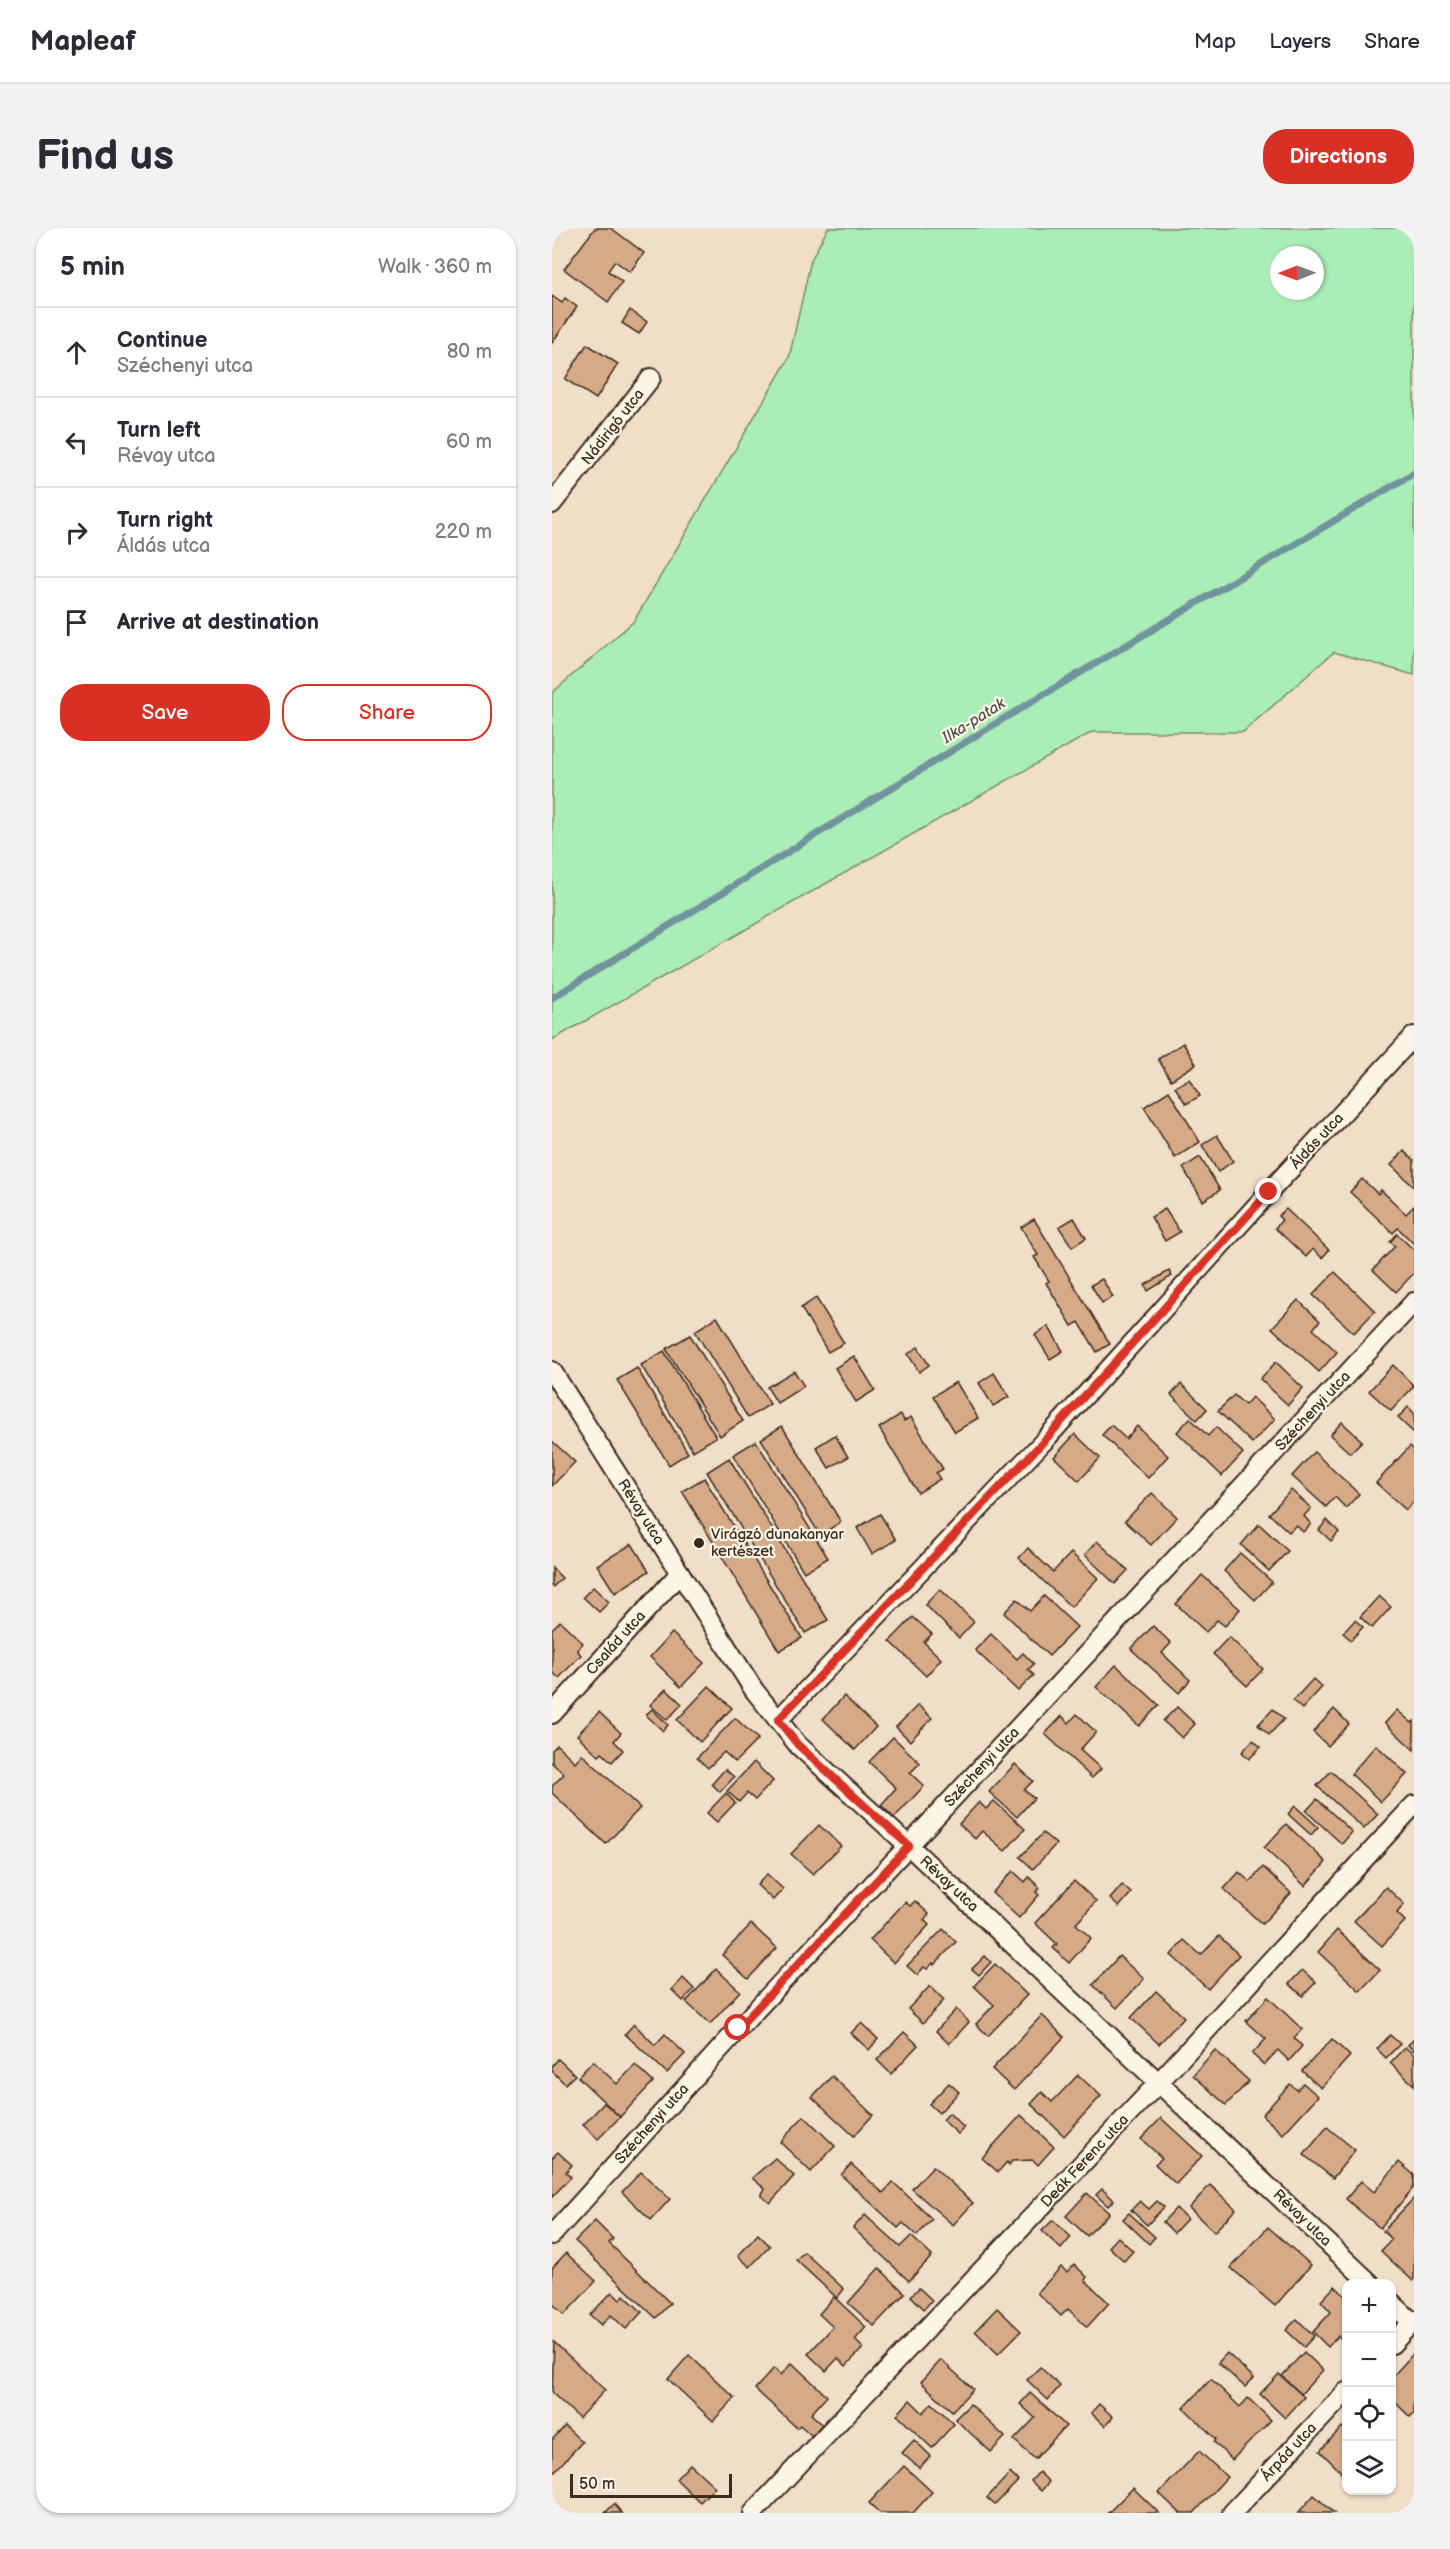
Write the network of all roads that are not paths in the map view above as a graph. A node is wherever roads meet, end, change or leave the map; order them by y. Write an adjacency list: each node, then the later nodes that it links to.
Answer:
1 (651, 378): 2 (street, Nádirigó utca)
2 (552, 504)
3 (1414, 1036): 8 (street, Áldás utca)
4 (1414, 1302): 10 (street, Széchenyi utca)
5 (552, 1371): 6 (street, Révay utca)
6 (680, 1573): 7 (street, Család utca); 8 (street, Révay utca)
7 (552, 1714)
8 (778, 1720): 10 (street, Révay utca)
9 (1414, 1805): 11 (street, Deák Ferenc utca)
10 (909, 1846): 11 (street, Révay utca); 12 (street, Széchenyi utca)
11 (1159, 2082): 13 (street, Révay utca); 18 (street, Deák Ferenc utca)
12 (552, 2235)
13 (1367, 2279)
14 (1396, 2307): 15 (street)
15 (1413, 2322): 16 (street)
16 (1396, 2340)
17 (1342, 2397): 19 (street, Árpád utca)
18 (753, 2513)
19 (1232, 2513)

